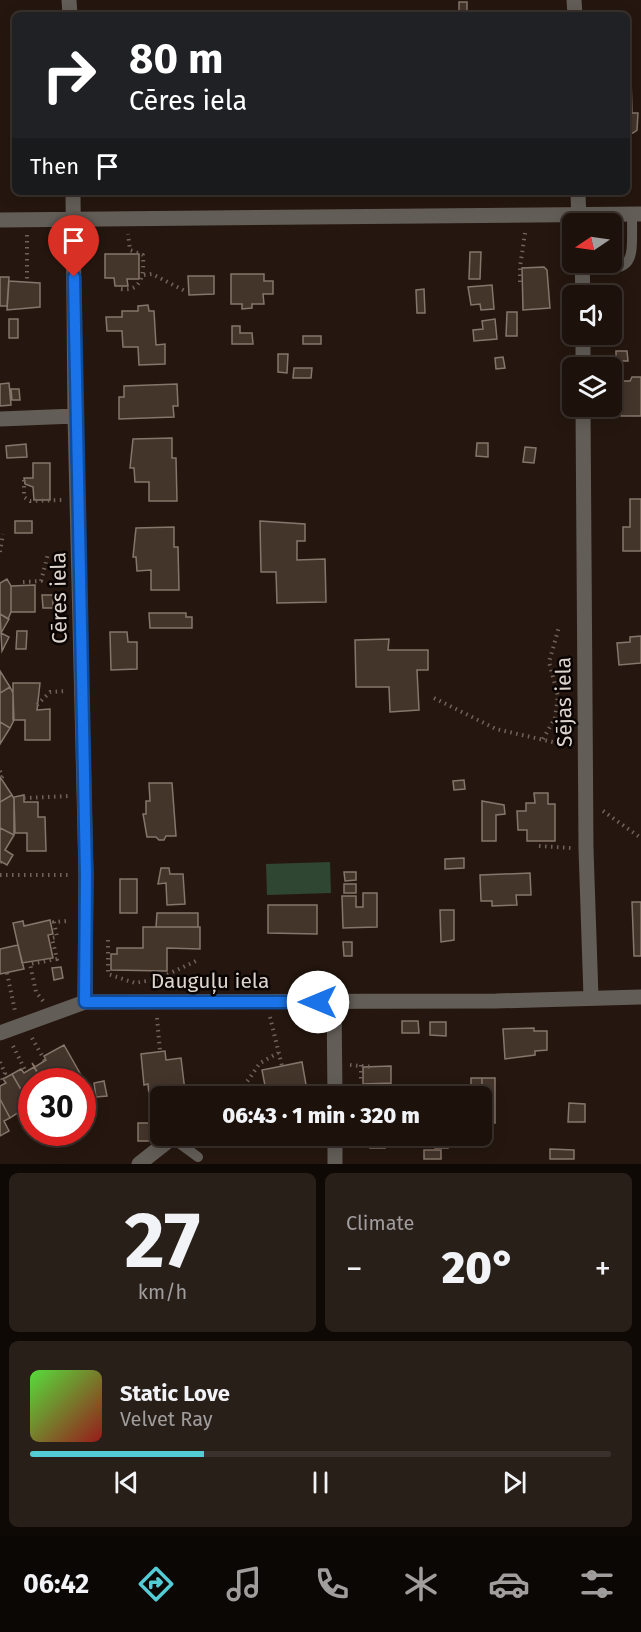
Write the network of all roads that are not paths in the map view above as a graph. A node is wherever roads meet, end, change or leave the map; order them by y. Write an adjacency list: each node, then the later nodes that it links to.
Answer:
1 (74, 195): 6 (street, Cēres iela)
2 (578, 195): 3 (street)
3 (579, 213)
4 (636, 214): 8 (lane)
5 (562, 218): 6 (street)
6 (74, 219): 7 (street); 9 (street, Cēres iela)
7 (0, 220)
8 (622, 266)
9 (75, 416): 11 (street); 15 (street, Cēres iela)
10 (583, 417): 12 (street, Sējas iela)
11 (0, 418)
12 (591, 997): 13 (street, Dauguļu iela); 14 (street, Dauguļu iela)
13 (641, 997)
14 (334, 1001): 15 (street, Dauguļu iela); 17 (street)
15 (85, 1002): 16 (street, Dauguļu iela)
16 (13, 1029)
17 (335, 1086)
18 (162, 1146): 22 (street)
19 (183, 1146): 21 (lane)
20 (335, 1146): 23 (street)
21 (198, 1157)
22 (139, 1164)
23 (335, 1164)

